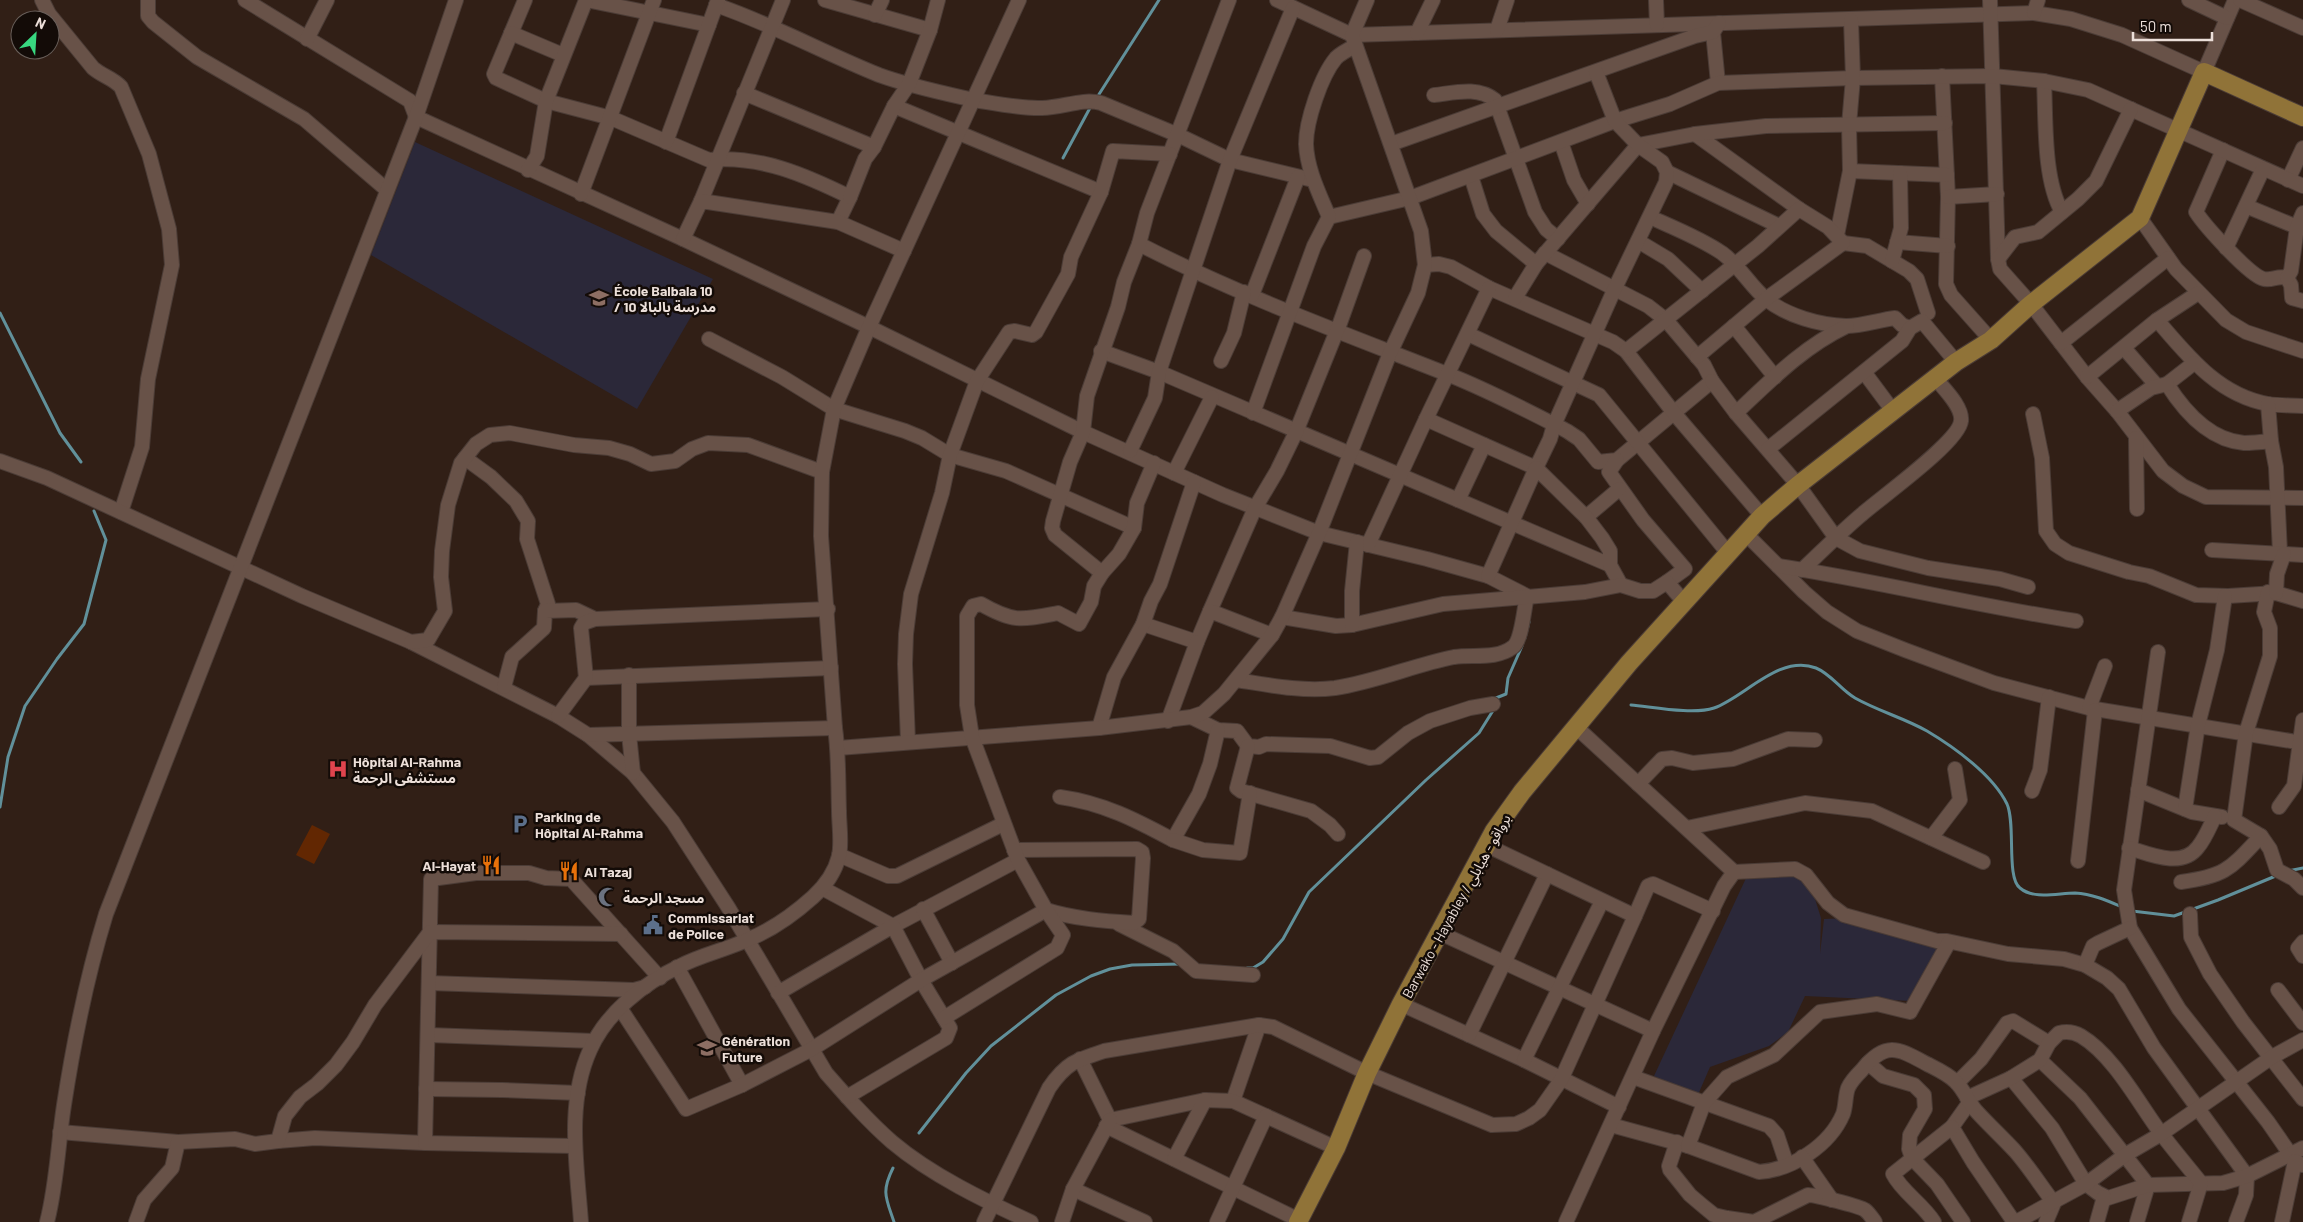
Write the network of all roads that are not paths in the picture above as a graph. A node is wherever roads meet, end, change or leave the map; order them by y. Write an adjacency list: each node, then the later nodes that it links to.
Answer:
1 (42, 0): 208 (street)
2 (148, 0): 90 (street)
3 (327, 0): 40 (street)
4 (456, 0): 58 (street)
5 (525, 0): 38 (street)
6 (586, 0): 27 (street); 42 (street)
7 (654, 0): 27 (street)
8 (783, 0): 33 (street)
9 (826, 0): 28 (street)
10 (882, 0): 28 (street)
11 (938, 0): 36 (street)
12 (1019, 0): 53 (street)
13 (1229, 0): 66 (street)
14 (1277, 0): 26 (street)
15 (1367, 0): 41 (street)
16 (1433, 0): 39 (street)
17 (1507, 0): 37 (street)
18 (1656, 0): 32 (street)
19 (2189, 0): 29 (street)
20 (2235, 0): 29 (street)
21 (2240, 0): 35 (street)
22 (249, 1): 40 (street)
23 (717, 3): 31 (street); 33 (street)
24 (1990, 7): 25 (street); 30 (street); 46 (street)
25 (2036, 7): 44 (street)
26 (1293, 8): 41 (street); 78 (street)
27 (650, 14): 31 (street); 60 (street)
28 (875, 15): 36 (street)
29 (2227, 18): 44 (street)
30 (1851, 20): 34 (street); 47 (street)
31 (709, 25): 68 (street)
32 (1656, 25): 34 (street); 37 (street)
33 (771, 26): 50 (street); 51 (street)
34 (1716, 28): 43 (street); 49 (street)
35 (2303, 28)
36 (930, 30): 50 (street)
37 (1497, 30): 39 (street)
38 (511, 33): 42 (street); 54 (street)
39 (1417, 33): 41 (street)
40 (307, 39): 58 (street)
41 (1354, 40): 70 (street); 87 (street)
42 (563, 56): 54 (street)
43 (1596, 72): 56 (street); 61 (street)
44 (2204, 72): 59 (main road); 64 (main road)
45 (1942, 76): 46 (street); 47 (street); 62 (street)
46 (1993, 76): 48 (street); 93 (street)
47 (1853, 78): 49 (street); 63 (street)
48 (2044, 81): 57 (street); 101 (street)
49 (1718, 83): 61 (street)
50 (909, 84): 53 (street); 55 (street)
51 (744, 92): 72 (street); 77 (street)
52 (1434, 95): 56 (street)
53 (975, 100): 65 (street); 66 (street)
54 (546, 101): 60 (street); 80 (street)
55 (894, 106): 65 (street); 72 (street)
56 (1497, 106): 70 (street); 76 (street)
57 (2131, 109): 64 (street); 101 (street)
58 (416, 117): 80 (street); 90 (street)
59 (2303, 117)
60 (611, 118): 68 (street); 92 (street)
61 (1615, 121): 69 (street); 71 (street)
62 (1945, 123): 63 (street); 84 (street)
63 (1849, 125): 67 (street); 81 (street)
64 (2179, 130): 74 (street); 105 (main road)
65 (959, 133): 91 (street); 117 (street)
66 (1178, 134): 75 (street); 78 (street)
67 (1695, 134): 71 (street); 100 (street)
68 (666, 142): 77 (street)
69 (1561, 142): 76 (street); 98 (street)
70 (1391, 144): 96 (street)
71 (1638, 145): 82 (street); 98 (street)
72 (874, 147): 94 (street)
73 (2303, 148): 88 (street)
74 (2222, 150): 79 (street); 116 (street)
75 (1170, 154): 91 (street); 114 (street)
76 (1517, 159): 85 (street); 111 (street)
77 (718, 160): 94 (street); 97 (street)
78 (1230, 160): 86 (street); 125 (street)
79 (2263, 169): 88 (street); 99 (street)
80 (528, 170): 92 (street)
81 (1850, 171): 83 (street); 110 (street)
82 (1667, 172): 104 (street); 107 (street)
83 (1900, 173): 84 (street); 113 (street)
84 (1947, 174): 95 (street)
85 (1471, 176): 96 (street); 119 (street)
86 (1298, 177): 87 (street); 130 (street)
87 (1313, 180): 103 (street)
88 (2288, 180): 89 (street)
89 (2303, 186)
90 (387, 190): 223 (street)
91 (1101, 192): 165 (street)
92 (581, 194): 109 (street)
93 (1996, 194): 95 (street); 121 (street)
94 (850, 197): 106 (street)
95 (1948, 197): 115 (street)
96 (1410, 198): 103 (street); 124 (street)
97 (701, 201): 106 (street); 109 (street)
98 (1588, 204): 111 (street)
99 (2246, 206): 108 (street); 116 (street)
100 (1799, 209): 107 (street); 110 (street)
101 (2062, 212): 121 (street)
102 (2303, 212): 108 (street)
103 (1329, 217): 136 (street)
104 (1650, 217): 112 (street); 123 (street)
105 (2140, 218): 120 (street); 135 (main road, Barwako - Hayabley / برواقو - هيابلي)
106 (838, 222): 117 (street)
107 (1778, 226): 123 (street)
108 (2296, 227): 126 (street)
109 (683, 239): 142 (street)
110 (1840, 239): 122 (street); 133 (street)
111 (1558, 240): 119 (street)
112 (1638, 241): 128 (street); 129 (street)
113 (1897, 242): 115 (street); 122 (street)
114 (1139, 244): 125 (street); 153 (street)
115 (1948, 246): 148 (street)
116 (2226, 248): 126 (street)
117 (904, 251): 142 (street)
118 (1364, 256): 144 (street)
119 (1540, 258): 128 (street); 132 (street)
120 (2168, 258): 131 (street); 149 (street)
121 (1998, 259): 135 (street)
122 (1892, 261): 137 (street)
123 (1736, 264): 129 (street); 133 (street)
124 (1425, 265): 127 (street); 154 (street)
125 (1192, 271): 130 (street); 159 (street)
126 (2287, 278): 134 (street)
127 (1489, 288): 132 (street); 145 (street)
128 (1616, 288): 138 (street); 146 (street)
129 (1702, 291): 138 (street)
130 (1248, 293): 136 (street); 156 (street)
131 (2198, 293): 139 (street); 152 (street)
132 (1516, 298): 146 (street)
133 (1766, 299): 140 (street); 141 (street)
134 (2303, 302)
135 (2031, 304): 148 (main road, Barwako - Hayabley / برواقو - هيابلي); 149 (street)
136 (1290, 312): 144 (street); 176 (street)
137 (1928, 313)
138 (1666, 320): 151 (street); 155 (street)
139 (2157, 320): 150 (street); 158 (street)
140 (1734, 326): 155 (street); 162 (street)
141 (1847, 326): 143 (street); 162 (street)
142 (869, 327): 165 (street); 172 (street)
143 (1910, 328): 157 (street); 160 (street)
144 (1336, 332): 154 (street); 182 (street)
145 (1468, 334): 161 (street); 167 (street)
146 (1595, 334): 151 (street); 167 (street)
147 (709, 339): 172 (street)
148 (1991, 340): 157 (main road, Barwako - Hayabley / برواقو - هيابلي)
149 (2062, 343): 163 (street)
150 (2124, 348): 163 (street); 168 (street)
151 (1626, 351): 175 (street)
152 (2303, 351)
153 (1101, 352): 159 (street); 181 (street)
154 (1390, 353): 161 (street); 189 (street)
155 (1697, 356): 166 (street)
156 (1221, 361)
157 (1956, 362): 164 (main road, Barwako - Hayabley / برواقو - هيابلي)
158 (2194, 363): 168 (street); 170 (street)
159 (1159, 372): 169 (street); 188 (street)
160 (1864, 372): 174 (street); 187 (street)
161 (1448, 374): 179 (street); 180 (street)
162 (1774, 377): 177 (street)
163 (2087, 377): 173 (street)
164 (1936, 378): 174 (main road, Barwako - Hayabley / برواقو - هيابلي); 215 (street)
165 (976, 381): 181 (street); 190 (street)
166 (1712, 381): 175 (street); 177 (street)
167 (1574, 382): 180 (street); 184 (street)
168 (2162, 385): 173 (street); 185 (street)
169 (1212, 397): 176 (street); 197 (street)
170 (2268, 404): 171 (street); 185 (street)
171 (2303, 406)
172 (834, 409): 190 (street); 196 (street)
173 (2117, 410): 183 (street)
174 (1893, 411): 200 (main road, Barwako - Hayabley / برواقو - هيابلي)
175 (1674, 412): 184 (street); 209 (street)
176 (1253, 413): 182 (street)
177 (1736, 413): 187 (street)
178 (2033, 414): 232 (street)
179 (1426, 419): 186 (street); 198 (street)
180 (1554, 425): 192 (street); 195 (street)
181 (1083, 432): 188 (street); 202 (street)
182 (1296, 432): 189 (street); 206 (street)
183 (2136, 438): 203 (street); 207 (street)
184 (1639, 442): 192 (street); 218 (street)
185 (2271, 442): 203 (street)
186 (1484, 445): 195 (street); 205 (street)
187 (1768, 449): 200 (street)
188 (1130, 451): 194 (street)
189 (1350, 453): 198 (street); 213 (street)
190 (950, 455): 202 (street); 271 (street)
191 (465, 458): 196 (street); 237 (street); 244 (street)
192 (1617, 460): 201 (street)
193 (0, 461): 208 (street)
194 (1154, 463): 197 (street); 212 (street)
195 (1536, 468): 210 (street); 211 (street)
196 (822, 472): 235 (street)
197 (1174, 473): 199 (street)
198 (1400, 474): 205 (street); 216 (street)
199 (1194, 482): 206 (street); 241 (street)
200 (1798, 485): 209 (main road, Barwako - Hayabley / برواقو - هيابلي); 215 (street)
201 (1619, 489): 210 (street); 227 (street)
202 (1060, 494): 212 (street); 225 (street)
203 (2277, 498): 204 (street); 219 (street)
204 (2303, 498)
205 (1458, 500): 211 (street)
206 (1255, 508): 213 (street); 236 (street)
207 (2137, 509)
208 (121, 512): 223 (street)
209 (1762, 516): 214 (main road, Barwako - Hayabley / برواقو - هيابلي)
210 (1586, 517): 221 (street)
211 (1510, 524): 221 (street); 226 (street)
212 (1134, 528): 225 (street)
213 (1319, 533): 216 (street); 238 (street)
214 (1746, 534): 218 (main road, Barwako - Hayabley / برواقو - هيابلي); 222 (street)
215 (1836, 538): 224 (street); 229 (street)
216 (1363, 543): 226 (street); 242 (street)
217 (2212, 550): 219 (street)
218 (1728, 553): 233 (main road, Barwako - Hayabley / برواقو - هيابلي)
219 (2282, 554): 220 (street); 230 (street)
220 (2303, 555)
221 (1610, 565): 228 (street)
222 (1778, 566): 224 (street); 253 (street)
223 (242, 569): 244 (street); 370 (street)
224 (1802, 570): 240 (street)
225 (1102, 573): 269 (street)
226 (1488, 576): 231 (street)
227 (1667, 582): 228 (street); 233 (street)
228 (1621, 585): 231 (street)
229 (2028, 587)
230 (2272, 593): 232 (street); 234 (street); 266 (street)
231 (1527, 596): 242 (street); 251 (street)
232 (2225, 596): 261 (street)
233 (1684, 602): 262 (main road, Barwako - Hayabley / برواقو - هيابلي)
234 (2303, 602)
235 (828, 609): 239 (street); 248 (street)
236 (1210, 610): 243 (street); 245 (street)
237 (545, 611): 239 (street); 252 (street)
238 (1282, 617): 242 (street); 243 (street)
239 (595, 619): 250 (street)
240 (2076, 621)
241 (1143, 624): 245 (street); 264 (street)
242 (1352, 625)
243 (1272, 635): 251 (street)
244 (411, 642): 252 (street)
245 (1197, 642): 260 (street)
246 (2158, 652): 257 (street)
247 (2105, 666): 255 (street)
248 (831, 668): 249 (street); 263 (street)
249 (629, 675): 250 (street); 267 (street)
250 (586, 678): 256 (street)
251 (1236, 680): 258 (street)
252 (504, 688): 256 (street)
253 (2048, 697): 255 (street); 279 (street)
254 (1493, 704): 273 (street)
255 (2092, 709): 257 (street); 296 (street)
256 (558, 716): 268 (street)
257 (2150, 717): 261 (street); 278 (street)
258 (1191, 718): 260 (street); 265 (street)
259 (2303, 720): 272 (street)
260 (1168, 721): 264 (street)
261 (2198, 725): 266 (street); 283 (street)
262 (1576, 727): 277 (street); 292 (main road, Barwako - Hayabley / برواقو - هيابلي)
263 (835, 728): 267 (street); 274 (street)
264 (1099, 728): 269 (street)
265 (1218, 730): 273 (street); 291 (street)
266 (2246, 733): 272 (street); 285 (street)
267 (630, 734): 268 (street); 276 (street)
268 (588, 735): 276 (street)
269 (972, 737): 271 (street); 286 (street)
270 (1815, 740): 277 (street)
271 (908, 742): 274 (street)
272 (2301, 743): 282 (street)
273 (1248, 746): 280 (street)
274 (838, 748): 294 (street)
275 (1955, 769): 290 (street)
276 (633, 773): 315 (street)
277 (1638, 784): 287 (street)
278 (2138, 790): 283 (street); 293 (street)
279 (2032, 791)
280 (1250, 793): 288 (street); 291 (street)
281 (1060, 797): 291 (street)
282 (2279, 807)
283 (2185, 809): 284 (street)
284 (2215, 816): 285 (street); 293 (street)
285 (2234, 820): 289 (street)
286 (1003, 824): 294 (street); 295 (street)
287 (1687, 828): 290 (street); 298 (street)
288 (1338, 834)
289 (2261, 836): 300 (street); 302 (street)
290 (1931, 838): 297 (street)
291 (1173, 840)
292 (1486, 845): 299 (street); 313 (main road, Barwako - Hayabley / برواقو - هيابلي)
293 (2129, 848): 311 (street)
294 (840, 855): 301 (street)
295 (1016, 855): 304 (street); 305 (street); 309 (street)
296 (2078, 861)
297 (1983, 862)
298 (1734, 872): 306 (street); 316 (street)
299 (1547, 874): 303 (street); 320 (street)
300 (2180, 882)
301 (822, 888): 310 (street); 315 (street)
302 (2303, 888)
303 (1602, 901): 308 (street); 328 (street)
304 (923, 909): 310 (street); 319 (street)
305 (1046, 910): 309 (street); 319 (street); 334 (street)
306 (1713, 911): 308 (street); 337 (street)
307 (2190, 914): 344 (street)
308 (1635, 916): 332 (street)
309 (1114, 922): 323 (street)
310 (893, 926): 325 (street); 330 (street)
311 (2130, 928): 321 (street); 354 (street)
312 (430, 932): 314 (street); 314 (street); 326 (street); 372 (street)
313 (1440, 933): 320 (street); 331 (main road, Barwako - Hayabley / برواقو - هيابلي)
314 (620, 934): 324 (street)
315 (746, 940): 322 (street); 330 (street)
316 (1949, 942): 321 (street); 363 (street)
317 (2303, 942): 318 (street)
318 (2303, 956)
319 (952, 963): 325 (street)
320 (1505, 963): 328 (street); 339 (street)
321 (2085, 965): 365 (street)
322 (677, 967): 324 (street); 355 (street)
323 (1253, 975)
324 (660, 978): 327 (street)
325 (921, 980): 334 (street); 343 (street)
326 (429, 983): 327 (street); 338 (street)
327 (647, 987): 333 (street)
328 (1560, 988): 332 (street); 346 (street)
329 (2278, 990): 335 (street)
330 (778, 993): 343 (street)
331 (1401, 1004): 339 (street); 349 (main road, Barwako - Hayabley / برواقو - هيابلي)
332 (1595, 1004): 337 (street); 352 (street)
333 (620, 1008): 341 (street); 355 (street)
334 (944, 1018): 358 (street)
335 (2303, 1023)
336 (1260, 1025): 345 (street); 349 (street); 362 (street)
337 (1654, 1031): 350 (street)
338 (428, 1035): 341 (street); 356 (street)
339 (1469, 1035): 346 (street)
340 (2303, 1040): 344 (street)
341 (594, 1041): 357 (street)
342 (2049, 1043): 347 (street); 353 (street); 371 (street)
343 (812, 1049): 355 (street); 358 (street)
344 (2272, 1057): 354 (street); 359 (street)
345 (1080, 1059): 367 (street); 393 (street)
346 (1524, 1060): 352 (street)
347 (2040, 1060): 351 (street); 378 (street)
348 (1868, 1063): 353 (street); 379 (street); 381 (street)
349 (1367, 1073): 352 (street); 377 (main road, Barwako - Hayabley / برواقو - هيابلي)
350 (1633, 1077): 363 (street); 364 (street)
351 (2011, 1078): 361 (street); 386 (street)
352 (1561, 1080): 364 (street)
353 (1957, 1083): 361 (street)
354 (2236, 1084): 365 (street); 380 (street)
355 (742, 1085)
356 (426, 1089): 357 (street); 374 (street)
357 (578, 1093): 376 (street)
358 (847, 1097): 393 (street)
359 (2303, 1099)
360 (1205, 1100): 362 (street); 367 (street); 382 (street)
361 (1968, 1100): 369 (street); 392 (street)
362 (1233, 1101): 366 (street)
363 (1704, 1103): 375 (street); 383 (street)
364 (1619, 1107): 368 (street)
365 (2197, 1108): 371 (street); 384 (street)
366 (1266, 1116): 377 (street); 388 (street)
367 (1108, 1123): 382 (street); 389 (street)
368 (1611, 1125): 375 (street); 404 (street)
369 (1952, 1127): 381 (street); 408 (street)
370 (60, 1132): 373 (street); 396 (street)
371 (2161, 1134): 378 (street); 385 (street)
372 (278, 1141): 373 (street); 374 (street)
373 (178, 1142): 397 (street)
374 (425, 1142): 376 (street)
375 (1682, 1144): 383 (street); 405 (street)
376 (575, 1146): 398 (street)
377 (1336, 1148): 394 (main road, Barwako - Hayabley / برواقو - هيابلي)
378 (2125, 1155): 386 (street); 387 (street)
379 (1802, 1157): 383 (street); 391 (street)
380 (2298, 1157): 384 (street); 414 (street)
381 (1912, 1158): 406 (street); 407 (street)
382 (1174, 1159): 388 (street)
383 (1788, 1165)
384 (2247, 1176): 385 (street); 413 (street)
385 (2201, 1183): 387 (street); 412 (street)
386 (2086, 1184): 390 (street); 392 (street)
387 (2148, 1185): 390 (street); 411 (street)
388 (1235, 1188): 394 (street); 403 (street)
389 (1073, 1189): 401 (street); 402 (street)
390 (2104, 1197): 410 (street)
391 (1832, 1200): 395 (street); 405 (street)
392 (2054, 1203): 408 (street); 409 (street)
393 (991, 1204): 399 (street); 400 (street)
394 (1299, 1221)
395 (1871, 1221)
396 (47, 1222)
397 (136, 1222)
398 (581, 1222)
399 (984, 1222)
400 (1031, 1222)
401 (1062, 1222)
402 (1145, 1222)
403 (1217, 1222)
404 (1566, 1222)
405 (1754, 1222)
406 (1934, 1222)
407 (1963, 1222)
408 (2015, 1222)
409 (2046, 1222)
410 (2097, 1222)
411 (2137, 1222)
412 (2190, 1222)
413 (2236, 1222)
414 (2282, 1222)

